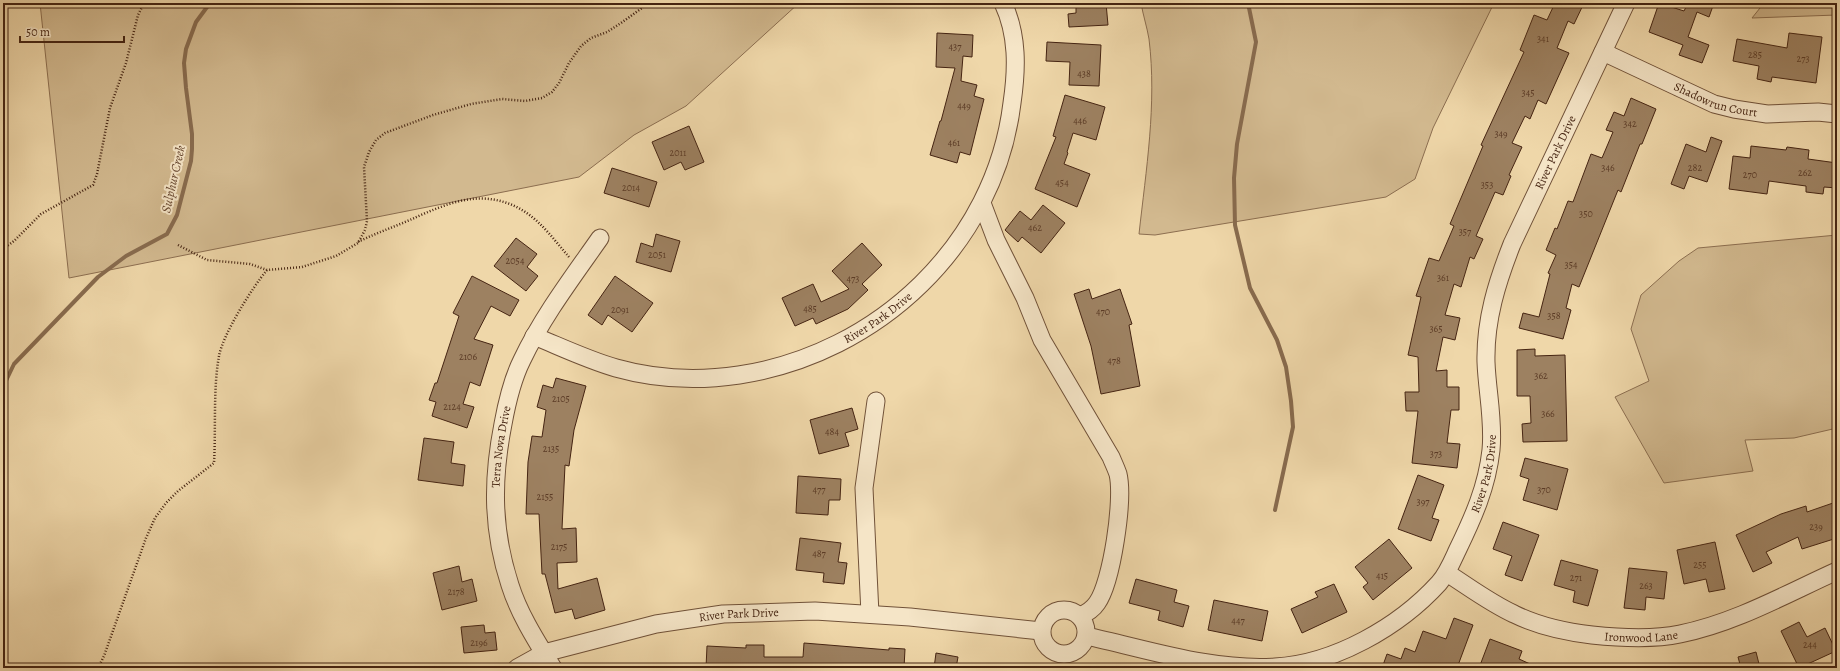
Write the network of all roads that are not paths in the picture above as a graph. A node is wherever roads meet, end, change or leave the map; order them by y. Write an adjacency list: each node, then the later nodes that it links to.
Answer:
1 (1003, 3): 5 (street, River Park Drive)
2 (1626, 3): 3 (street, River Park Drive)
3 (1603, 52): 4 (street, Shadowrun Court); 10 (street, River Park Drive)
4 (1837, 114)
5 (982, 203): 7 (street, River Park Drive); 12 (street)
6 (600, 238): 7 (street, Terra Nova Drive)
7 (534, 336): 15 (street, Terra Nova Drive)
8 (876, 401): 11 (street)
9 (1837, 571): 10 (street, Ironwood Lane)
10 (1447, 572): 14 (street, River Park Drive)
11 (870, 614): 13 (street, River Park Drive); 15 (street, River Park Drive)
12 (1080, 616): 13 (street); 14 (street)
13 (1041, 631): 14 (street)
14 (1086, 636)
15 (544, 654): 16 (street, River Park Drive); 17 (street, Terra Nova Drive)
16 (517, 668)
17 (553, 668)

